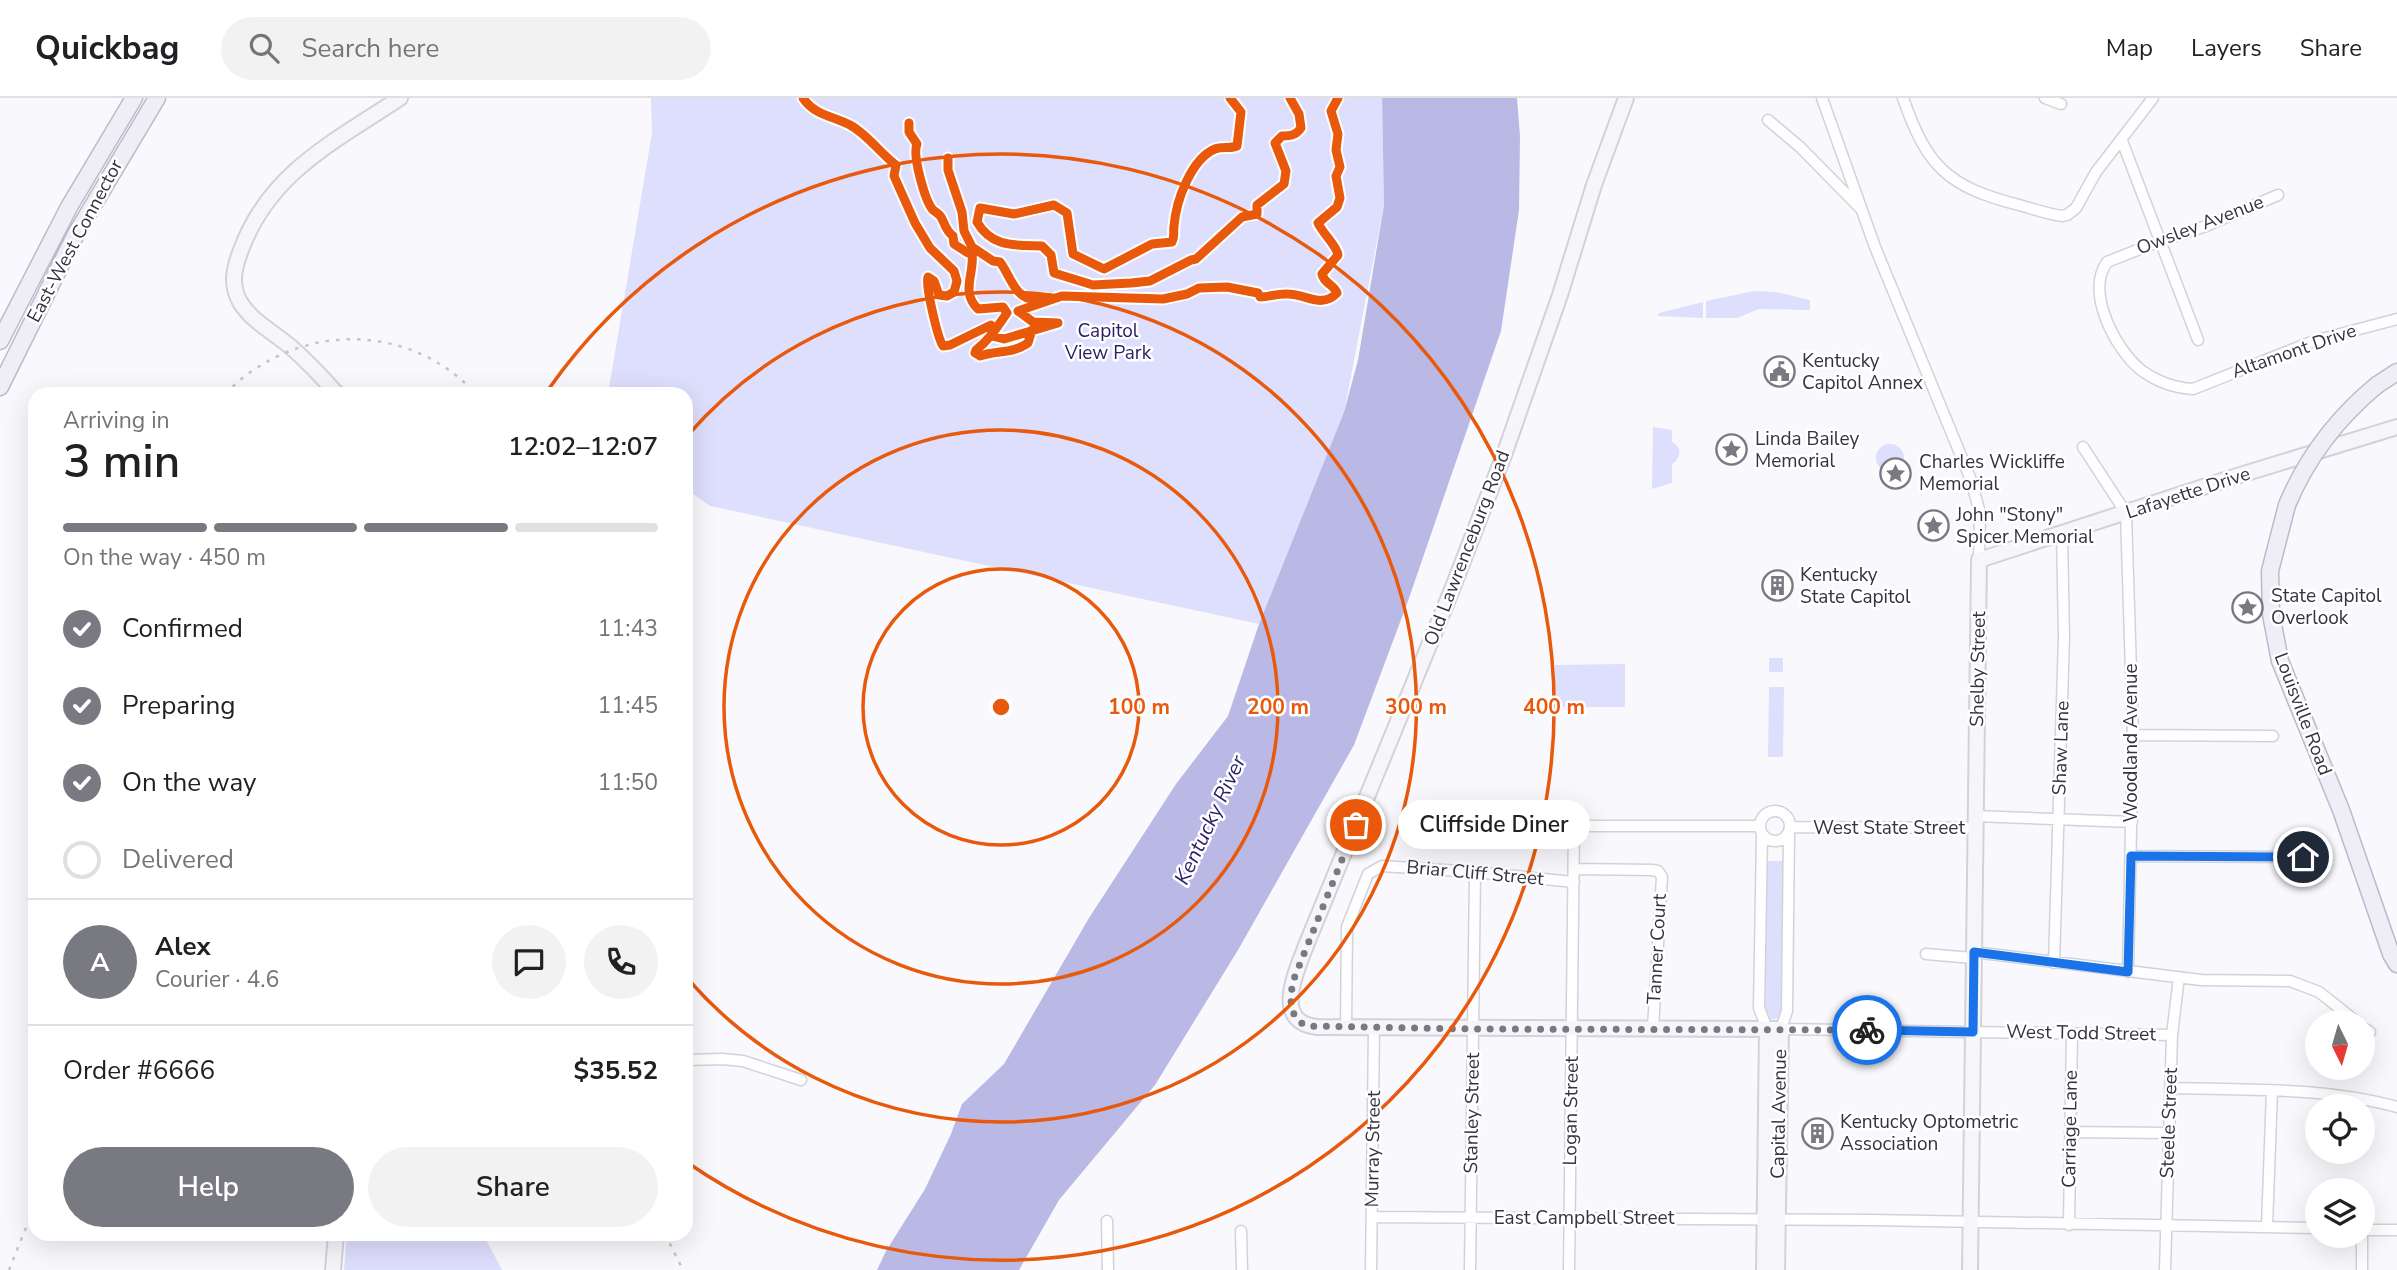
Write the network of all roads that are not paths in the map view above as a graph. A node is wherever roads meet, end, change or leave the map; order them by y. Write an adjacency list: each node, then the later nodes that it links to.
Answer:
1 (134, 98): 17 (main road, East-West Connector)
2 (157, 98): 19 (main road, East-West Connector)
3 (400, 98): 20 (main road)
4 (1626, 98): 46 (main road, Old Lawrenceburg Road)
5 (1822, 98): 13 (street, Shelby Street)
6 (1903, 98): 11 (street)
7 (2045, 98): 9 (street)
8 (2153, 98): 11 (street)
9 (2061, 104)
10 (1768, 120): 13 (street)
11 (2122, 141): 14 (street)
12 (2278, 195): 14 (street, Owsley Avenue)
13 (1862, 210): 26 (street, Shelby Street)
14 (2160, 241): 16 (street); 21 (street, Owsley Avenue)
15 (2397, 318): 21 (street, Altamont Drive)
16 (2198, 340)
17 (0, 341)
18 (2397, 372): 42 (main road, Louisville Road, bridge)
19 (0, 387)
20 (330, 387)
21 (2193, 388)
22 (2397, 427): 24 (main road, Lafayette Drive)
23 (2083, 447): 24 (street)
24 (2126, 513): 25 (main road, Lafayette Drive); 27 (street, Woodland Avenue)
25 (2062, 533): 26 (main road, Lafayette Drive); 29 (street, Shaw Lane)
26 (1979, 560): 30 (main road, Shelby Street)
27 (2133, 735): 28 (street); 31 (street, Woodland Avenue)
28 (2273, 736)
29 (2059, 819): 30 (street, West State Street); 31 (street, West State Street); 41 (street, Shaw Lane)
30 (1975, 822): 33 (street, West State Street); 40 (main road, Shelby Street)
31 (2132, 822): 34 (street, Woodland Avenue)
32 (1760, 830): 33 (street); 33 (street); 36 (street, Logan Street); 51 (street, Capital Avenue)
33 (1789, 830): 51 (street, Capital Avenue)
34 (2131, 856): 35 (street); 43 (street, Woodland Avenue)
35 (2303, 857)
36 (1574, 869): 38 (street, Logan Street); 49 (street, Tanner Court)
37 (1475, 872): 38 (street, Briar Cliff Street); 46 (street, Briar Cliff Street); 50 (street, Stanley Street)
38 (1574, 882): 48 (street, Logan Street)
39 (1926, 954): 40 (street)
40 (1974, 955): 41 (street); 52 (main road, Shelby Street)
41 (2054, 963): 43 (street)
42 (2397, 964)
43 (2128, 972): 44 (street)
44 (2179, 977): 45 (street); 54 (street, Steele Street)
45 (2342, 1010)
46 (1346, 1028): 47 (main road)
47 (1374, 1028): 50 (main road); 62 (street, Murray Street)
48 (1572, 1028): 49 (main road); 50 (main road); 64 (street, Logan Street)
49 (1653, 1028): 51 (main road)
50 (1473, 1029): 63 (street, Stanley Street)
51 (1774, 1029): 52 (street, West Todd Street); 65 (main road, Capital Avenue)
52 (1973, 1032): 53 (street, West Todd Street); 67 (main road, Shelby Street)
53 (2072, 1033): 54 (street, West Todd Street); 60 (street, Carriage Lane)
54 (2172, 1035): 57 (street, Steele Street)
55 (693, 1060): 56 (street)
56 (801, 1080)
57 (2170, 1088): 58 (street); 61 (street, Steele Street)
58 (2272, 1091): 59 (street); 69 (street)
59 (2397, 1107)
60 (2070, 1132): 61 (street); 68 (street, Carriage Lane)
61 (2168, 1133): 70 (street, Steele Street)
62 (1372, 1217): 63 (street, East Campbell Street); 80 (street, Murray Street)
63 (1471, 1217): 64 (street, East Campbell Street); 81 (street, Stanley Street)
64 (1569, 1218): 65 (street, East Campbell Street); 82 (street, Logan Street)
65 (1771, 1219): 67 (street, East Campbell Street); 83 (main road, Capital Avenue); 84 (main road, Capital Avenue)
66 (1107, 1221): 78 (street)
67 (1971, 1222): 68 (street, East Campbell Street); 85 (main road, Shelby Street)
68 (2069, 1225): 70 (street, East Campbell Street)
69 (2267, 1226): 70 (street, East Campbell Street); 71 (street, East Campbell Street)
70 (2166, 1227): 86 (street, Steele Street)
71 (2305, 1228)
72 (2375, 1230): 73 (street)
73 (2397, 1230)
74 (1241, 1231): 79 (street)
75 (335, 1241): 77 (main road)
76 (2362, 1248): 87 (street)
77 (333, 1270)
78 (1108, 1270)
79 (1242, 1270)
80 (1371, 1270)
81 (1470, 1270)
82 (1569, 1270)
83 (1764, 1270)
84 (1777, 1270)
85 (1970, 1270)
86 (2165, 1270)
87 (2362, 1270)

